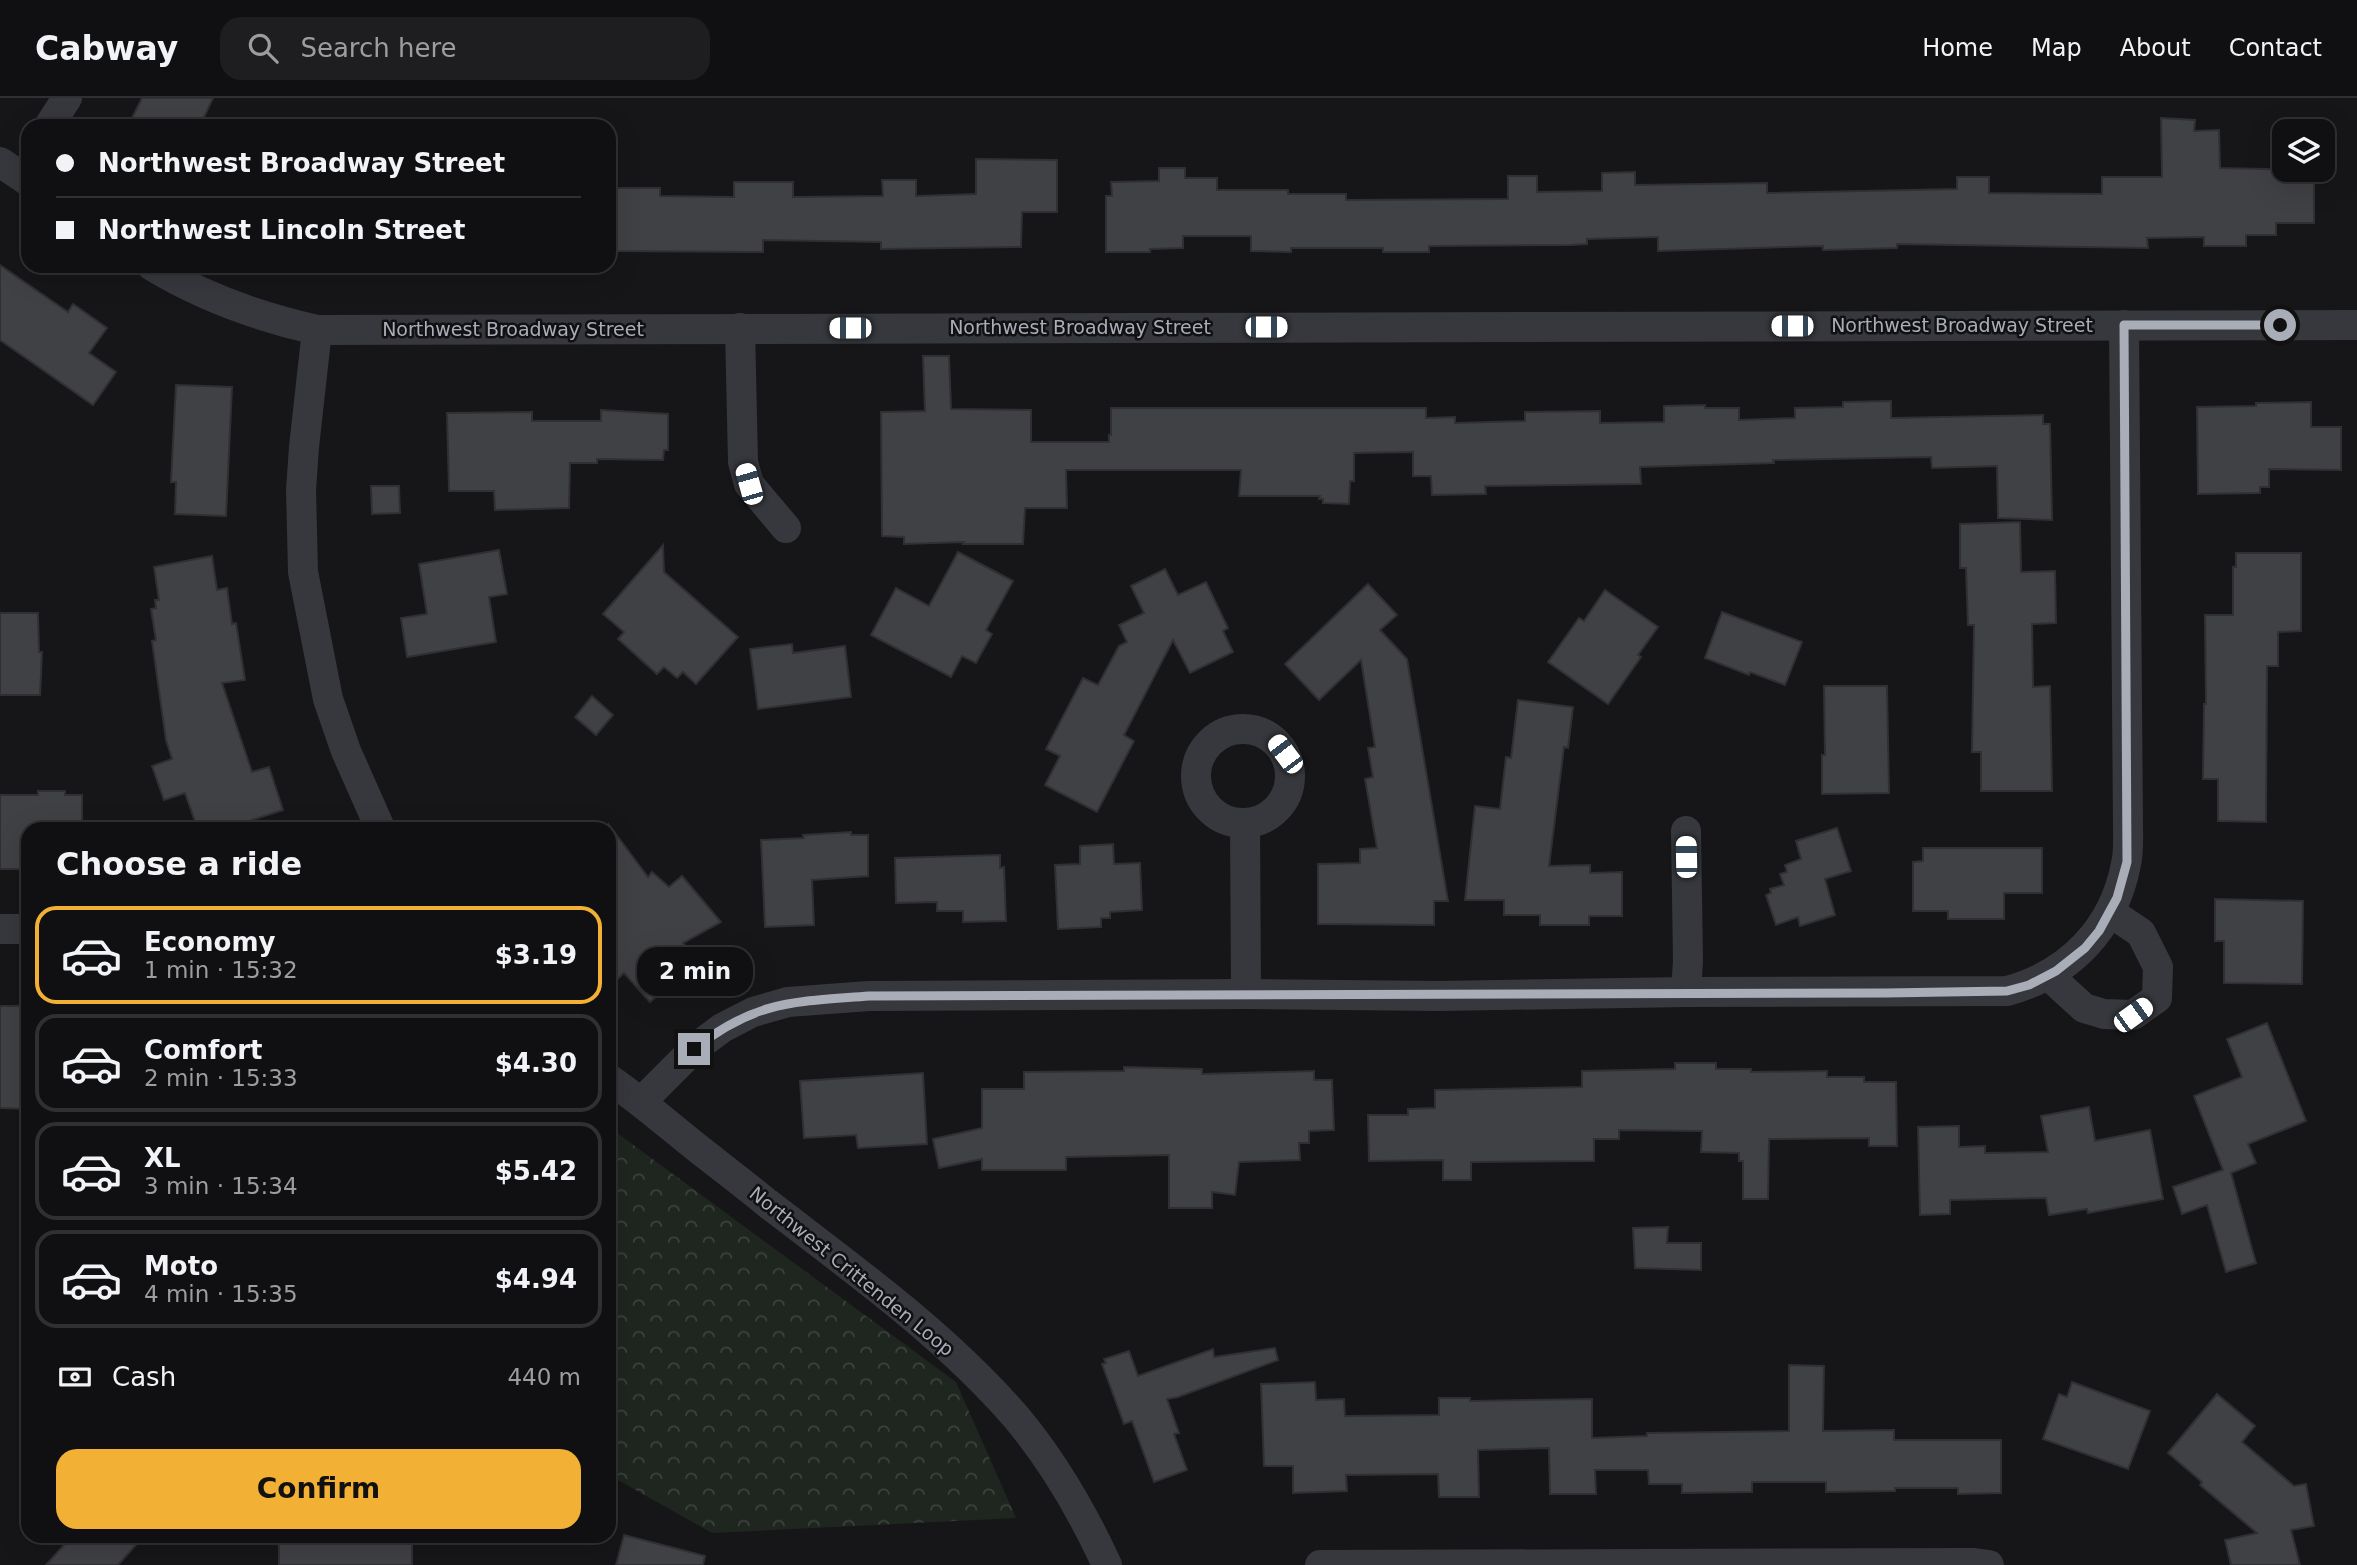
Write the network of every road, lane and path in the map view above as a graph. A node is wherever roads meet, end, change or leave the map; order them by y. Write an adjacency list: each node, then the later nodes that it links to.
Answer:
1 (67, 98): 2 (street)
2 (54, 119)
3 (166, 273): 7 (street, Northwest Broadway Street)
4 (2124, 325): 5 (street, Northwest Broadway Street); 6 (street, Northwest Broadway Street); 12 (street)
5 (2357, 326)
6 (740, 328): 7 (street, Northwest Broadway Street); 8 (street)
7 (317, 330): 9 (street)
8 (786, 528)
9 (377, 822)
10 (1245, 823): 17 (street)
11 (1686, 831): 16 (street)
12 (2110, 912): 15 (street); 15 (street)
13 (0, 929): 14 (street)
14 (21, 929)
15 (2048, 975): 16 (street)
16 (1686, 992): 17 (street)
17 (1246, 994): 19 (street)
18 (616, 1084): 19 (street, Northwest Crittenden Loop)
19 (642, 1101): 20 (street, Northwest Crittenden Loop)
20 (1107, 1565)
21 (1320, 1565): 22 (street)
22 (1989, 1565)

